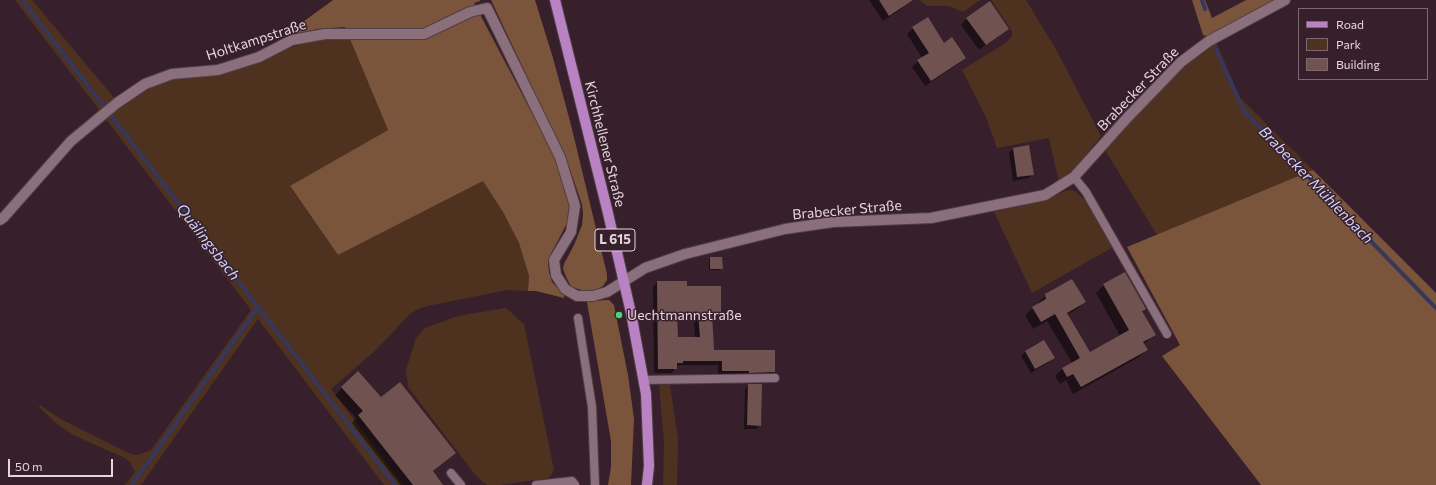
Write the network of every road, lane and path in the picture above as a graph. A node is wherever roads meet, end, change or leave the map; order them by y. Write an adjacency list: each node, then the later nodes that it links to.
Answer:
1 (555, 0): 5 (main road, Kirchhellener Straße / L 615)
2 (1285, 0): 3 (street, Brabecker Straße)
3 (1074, 177): 5 (street, Brabecker Straße); 7 (lane)
4 (0, 220): 5 (street, Holtkampstraße)
5 (625, 281): 9 (main road, Kirchhellener Straße / L 615)
6 (578, 318): 14 (lane)
7 (1167, 334)
8 (775, 378): 9 (lane)
9 (643, 380): 15 (main road, Kirchhellener Straße / L 615)
10 (451, 473): 11 (lane)
11 (461, 485)
12 (536, 485): 13 (lane)
13 (575, 485)
14 (595, 485)
15 (647, 485)

